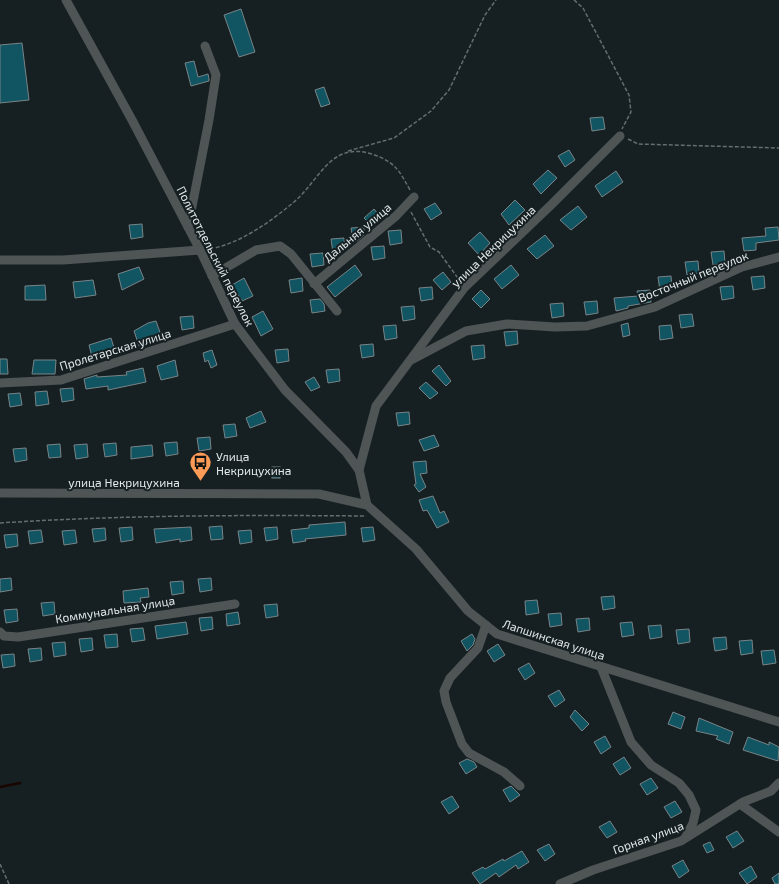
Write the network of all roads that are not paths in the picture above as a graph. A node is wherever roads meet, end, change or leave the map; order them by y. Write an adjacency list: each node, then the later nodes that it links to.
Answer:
1 (66, 0): 5 (street, Политотдельский переулок)
2 (205, 46): 5 (street)
3 (620, 136): 13 (street, улица Некрицухина)
4 (414, 197): 10 (street, Дальняя улица)
5 (188, 227): 6 (street, Политотдельский переулок)
6 (200, 250): 8 (street); 9 (street, Политотдельский переулок)
7 (779, 257): 13 (street, Восточный переулок)
8 (0, 260)
9 (212, 276): 10 (street); 12 (street, Политотдельский переулок)
10 (314, 284): 11 (street)
11 (337, 312)
12 (235, 324): 14 (street, Пролетарская улица); 15 (street, Политотдельский переулок)
13 (410, 361): 15 (street, улица Некрицухина)
14 (0, 383)
15 (359, 470): 17 (street, Политотдельский переулок)
16 (0, 493): 17 (street, улица Некрицухина)
17 (367, 505): 19 (street, Лапшинская улица)
18 (235, 604): 20 (street, Коммунальная улица)
19 (486, 625): 21 (street, Лапшинская улица); 24 (street)
20 (0, 632)
21 (601, 667): 22 (street, Лапшинская улица); 27 (street)
22 (779, 722)
23 (779, 783): 25 (street, Горная улица)
24 (520, 786)
25 (740, 804): 26 (street); 27 (street, Горная улица)
26 (779, 832)
27 (685, 838): 28 (street, Горная улица)
28 (575, 881): 29 (street, Горная улица)
29 (560, 884)

